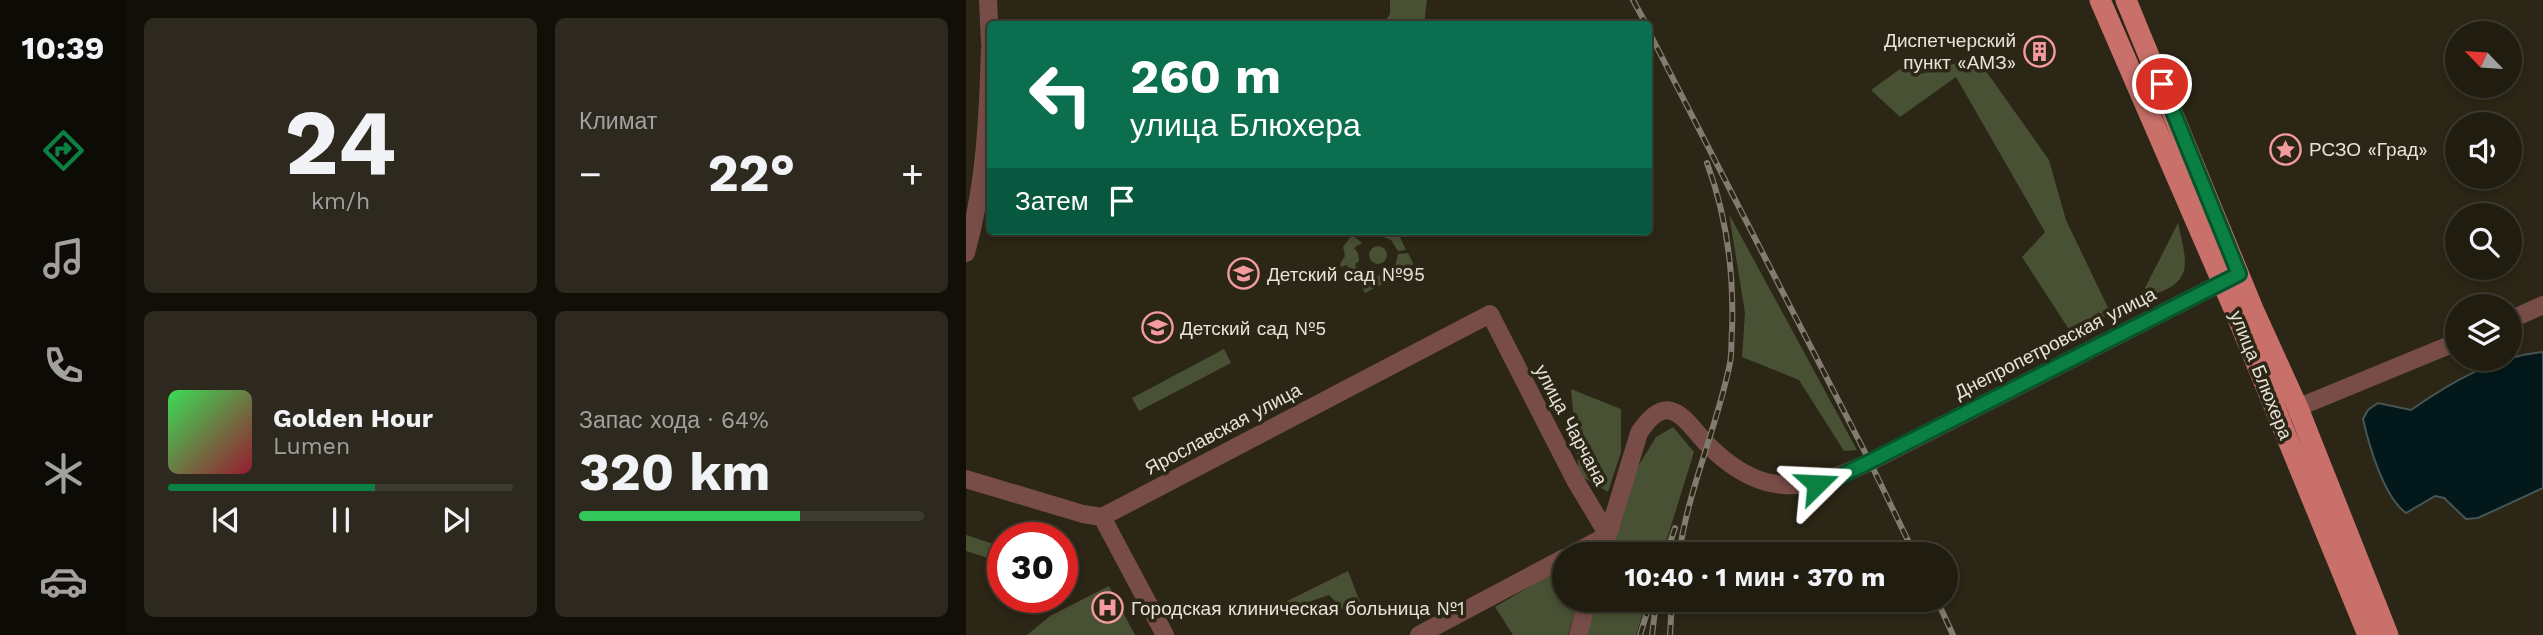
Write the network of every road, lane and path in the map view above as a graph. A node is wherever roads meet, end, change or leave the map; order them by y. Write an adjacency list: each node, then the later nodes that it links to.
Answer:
1 (988, 0): 4 (street)
2 (2100, 0): 7 (main road, улица Блюхера)
3 (2126, 0): 7 (main road, улица Блюхера)
4 (989, 21)
5 (987, 106): 6 (street)
6 (966, 253)
7 (2231, 278): 12 (main road, улица Блюхера); 13 (main road, улица Блюхера); 16 (street, Днепропетровская улица)
8 (2543, 305): 10 (street)
9 (1490, 314): 15 (street, Ярославская улица); 16 (street, улица Чарчана)
10 (2522, 315)
11 (2445, 347): 12 (street)
12 (2298, 408): 13 (street); 21 (main road, улица Блюхера)
13 (2277, 416): 25 (main road, улица Блюхера)
14 (966, 479): 15 (street)
15 (1102, 517): 22 (street)
16 (1608, 535): 17 (street); 18 (street)
17 (1595, 542)
18 (1606, 542)
19 (1552, 564): 23 (street)
20 (1585, 612): 24 (street)
21 (2385, 627): 26 (street)
22 (1165, 635)
23 (1419, 635)
24 (1578, 635)
25 (2368, 635)
26 (2396, 635)

